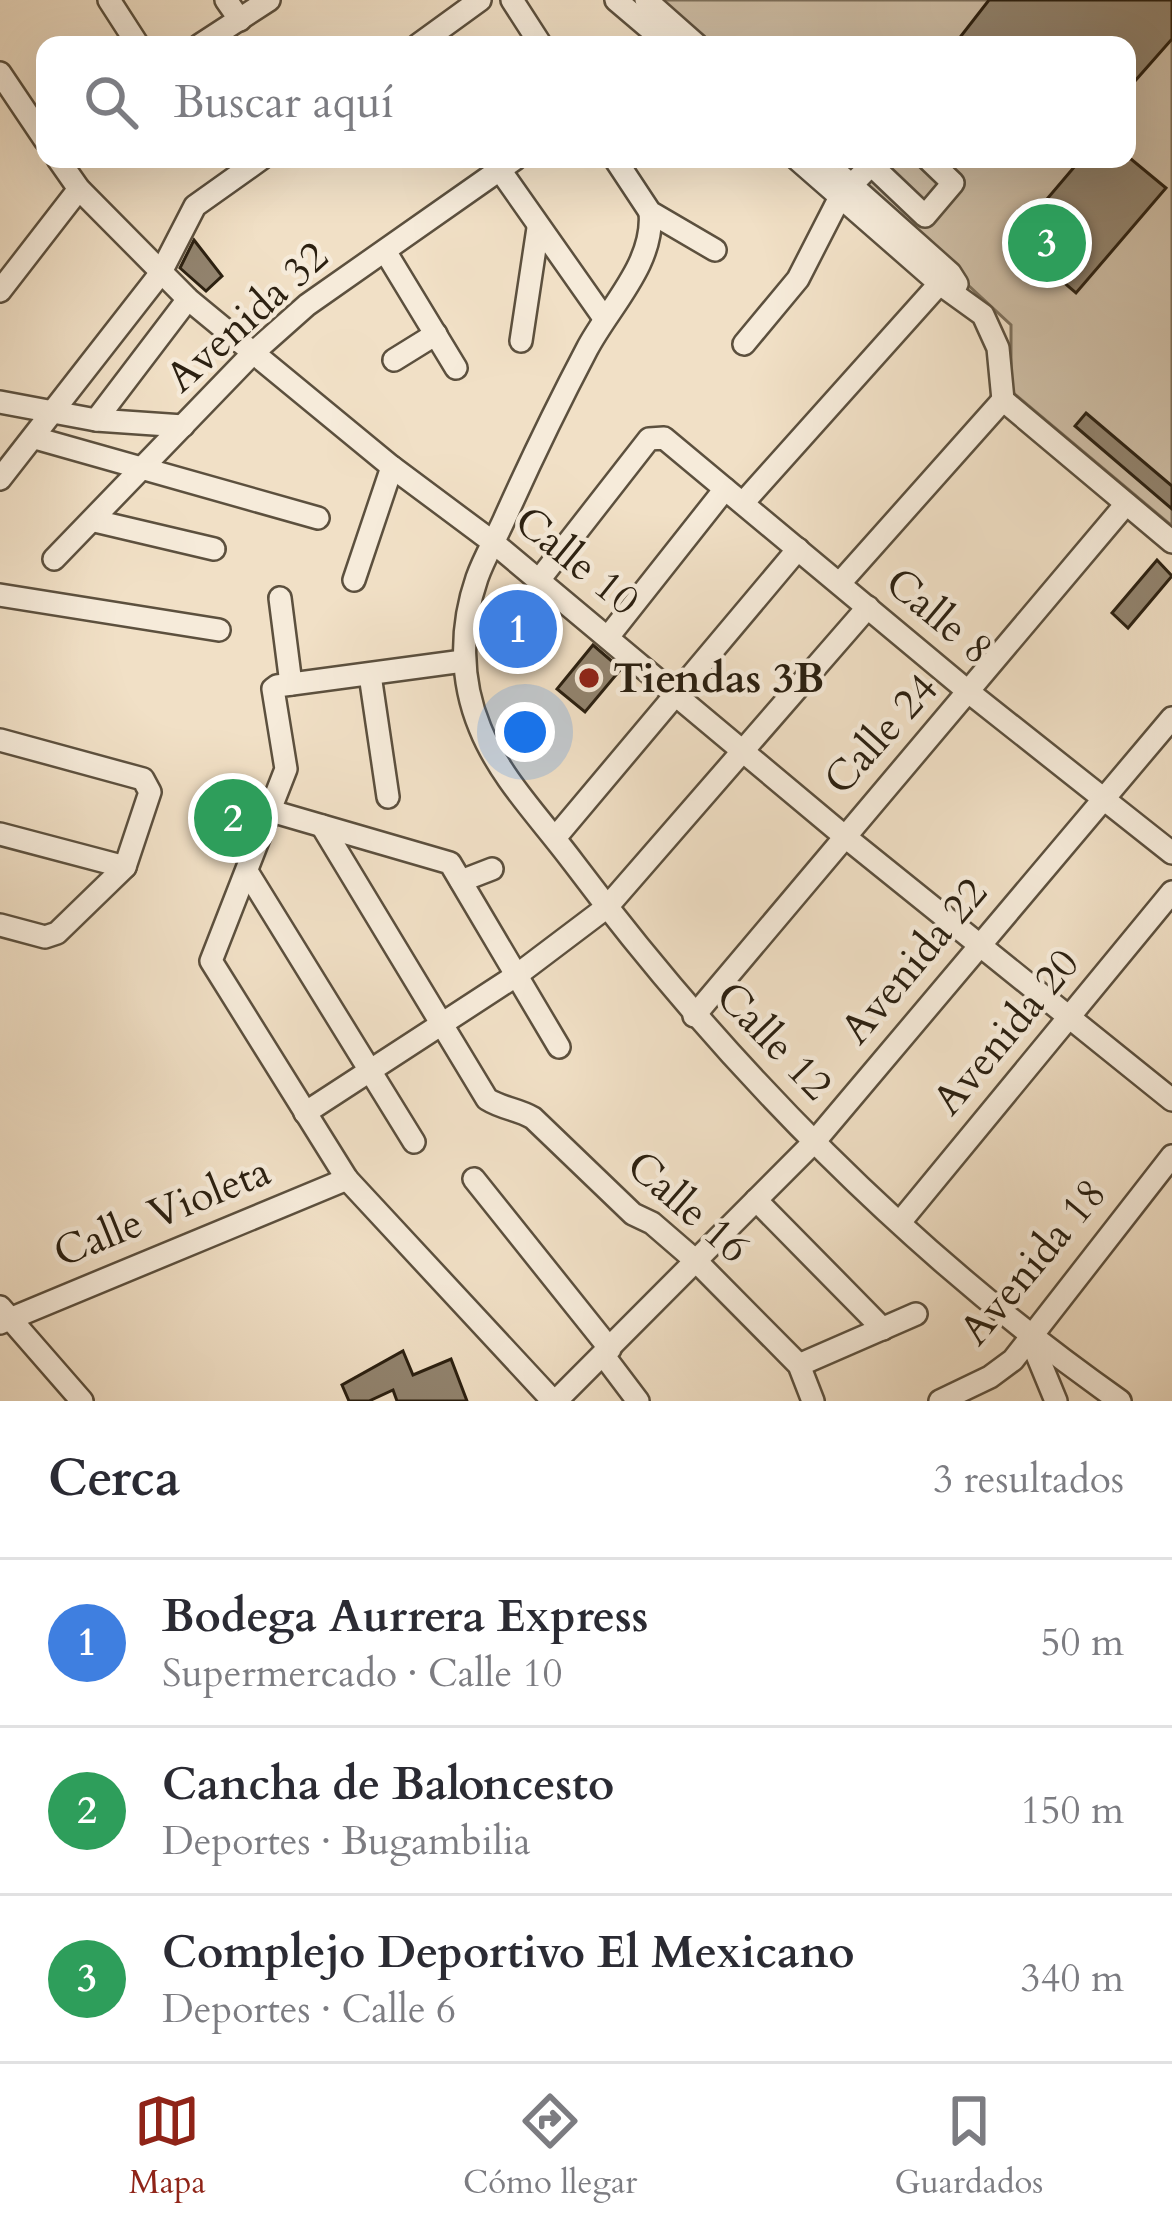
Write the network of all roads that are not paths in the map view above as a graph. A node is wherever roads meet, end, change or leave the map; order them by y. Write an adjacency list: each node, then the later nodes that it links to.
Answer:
1 (109, 0): 9 (street)
2 (226, 0): 8 (street)
3 (269, 0): 8 (street)
4 (480, 0): 11 (street)
5 (512, 0): 12 (street)
6 (616, 0): 13 (street)
7 (646, 0): 14 (street)
8 (240, 20): 10 (street)
9 (132, 36)
10 (214, 36)
11 (430, 36)
12 (535, 36)
13 (663, 36)
14 (665, 36)
15 (0, 73): 16 (street)
16 (36, 127)
17 (65, 168): 27 (street, Calle 10)
18 (249, 168): 33 (street)
19 (502, 168): 32 (street, Avenida 32)
20 (510, 168): 30 (street)
21 (621, 168): 29 (street)
22 (810, 168): 28 (street)
23 (829, 168): 28 (street)
24 (863, 168): 28 (street)
25 (874, 168): 26 (street)
26 (937, 168)
27 (80, 189): 33 (street, Calle 10); 35 (street)
28 (845, 191): 34 (street); 40 (street)
29 (650, 212): 31 (street); 37 (street, Calle 12)
30 (538, 228): 37 (street); 39 (street)
31 (715, 250)
32 (385, 251): 38 (street); 41 (street, Avenida 32)
33 (160, 274): 36 (street, Calle 10); 46 (street)
34 (945, 279): 44 (street); 53 (street)
35 (0, 291)
36 (188, 299): 41 (street, Calle 10); 47 (street)
37 (604, 318): 58 (street, Calle 12)
38 (436, 334): 42 (street); 43 (street)
39 (521, 341)
40 (744, 344)
41 (253, 353): 48 (street, Avenida 32); 50 (street, Calle 10)
42 (394, 360)
43 (456, 368)
44 (1003, 400): 54 (street); 64 (street)
45 (0, 402): 46 (street)
46 (55, 413): 47 (street); 49 (street)
47 (96, 420): 48 (street)
48 (184, 426): 51 (street, Avenida 32)
49 (35, 438): 51 (street); 52 (street)
50 (392, 466): 58 (street, Calle 10); 62 (street)
51 (142, 471): 55 (street); 56 (street, Avenida 32)
52 (0, 479)
53 (734, 496): 60 (street, Calle 8); 63 (street, Calle 8); 69 (street)
54 (1126, 504): 57 (street); 73 (street, Calle 24)
55 (317, 518)
56 (95, 520): 59 (street); 61 (street, Avenida 32)
57 (1172, 542)
58 (494, 543): 63 (street, Calle 10); 70 (street, Calle 12)
59 (214, 549)
60 (798, 549): 64 (street, Calle 8); 74 (street)
61 (54, 559)
62 (353, 580)
63 (539, 580): 69 (street, Calle 10)
64 (840, 583): 67 (street, Calle 8)
65 (0, 595): 68 (street)
66 (280, 598): 72 (street)
67 (868, 607): 73 (street, Calle 8); 77 (street)
68 (219, 631)
69 (608, 637): 74 (street, Calle 10)
70 (464, 661): 71 (street); 84 (street, Calle 12)
71 (370, 675): 72 (street); 78 (street)
72 (282, 687): 80 (street)
73 (970, 693): 79 (street, Calle 8); 83 (street, Calle 24)
74 (678, 696): 77 (street, Calle 10); 84 (street)
75 (1172, 718): 79 (street, Avenida 22)
76 (0, 740): 86 (street)
77 (746, 751): 83 (street, Calle 10); 91 (street)
78 (388, 796)
79 (1103, 798): 85 (street, Calle 8); 93 (street, Avenida 22)
80 (271, 811): 81 (street); 89 (street)
81 (322, 826): 88 (street); 97 (street)
82 (0, 834): 86 (street)
83 (843, 835): 93 (street, Calle 10); 95 (street, Calle 24)
84 (555, 838): 91 (street, Calle 12)
85 (1172, 853)
86 (125, 867): 92 (street)
87 (492, 869): 88 (street)
88 (456, 872): 94 (street)
89 (248, 873): 99 (street); 101 (street)
90 (1172, 892): 96 (street, Avenida 20)
91 (607, 908): 94 (street); 95 (street, Calle 12)
92 (0, 925)
93 (980, 942): 96 (street, Calle 10); 102 (street, Avenida 22)
94 (517, 975): 97 (street); 98 (street)
95 (694, 1016): 102 (street, Calle 12)
96 (1070, 1016): 100 (street, Calle 10); 108 (street, Avenida 20)
97 (442, 1021): 99 (street); 109 (street, Calle 16)
98 (559, 1047)
99 (369, 1069): 101 (street); 103 (street)
100 (1172, 1100)
101 (305, 1112): 105 (street)
102 (815, 1141): 107 (street, Avenida 22); 108 (street, Calle 12)
103 (414, 1142)
104 (1172, 1156): 113 (street, Avenida 18)
105 (347, 1179): 111 (street, Calle Violeta); 117 (street)
106 (474, 1179): 114 (street)
107 (756, 1201): 109 (street, Avenida 22); 112 (street, Calle 16)
108 (901, 1221): 113 (street, Calle 12)
109 (696, 1261): 114 (street, Avenida 22); 115 (street, Calle 16)
110 (916, 1314): 112 (street)
111 (2, 1316): 116 (street)
112 (883, 1329): 115 (street)
113 (1030, 1337): 120 (street, Avenida 18); 121 (street); 122 (street, Calle 12)
114 (607, 1353): 117 (street, Avenida 22); 118 (street)
115 (799, 1366): 119 (street, Calle 16)
116 (82, 1401)
117 (555, 1401)
118 (638, 1401)
119 (813, 1401)
120 (940, 1401)
121 (1056, 1401)
122 (1120, 1401)

